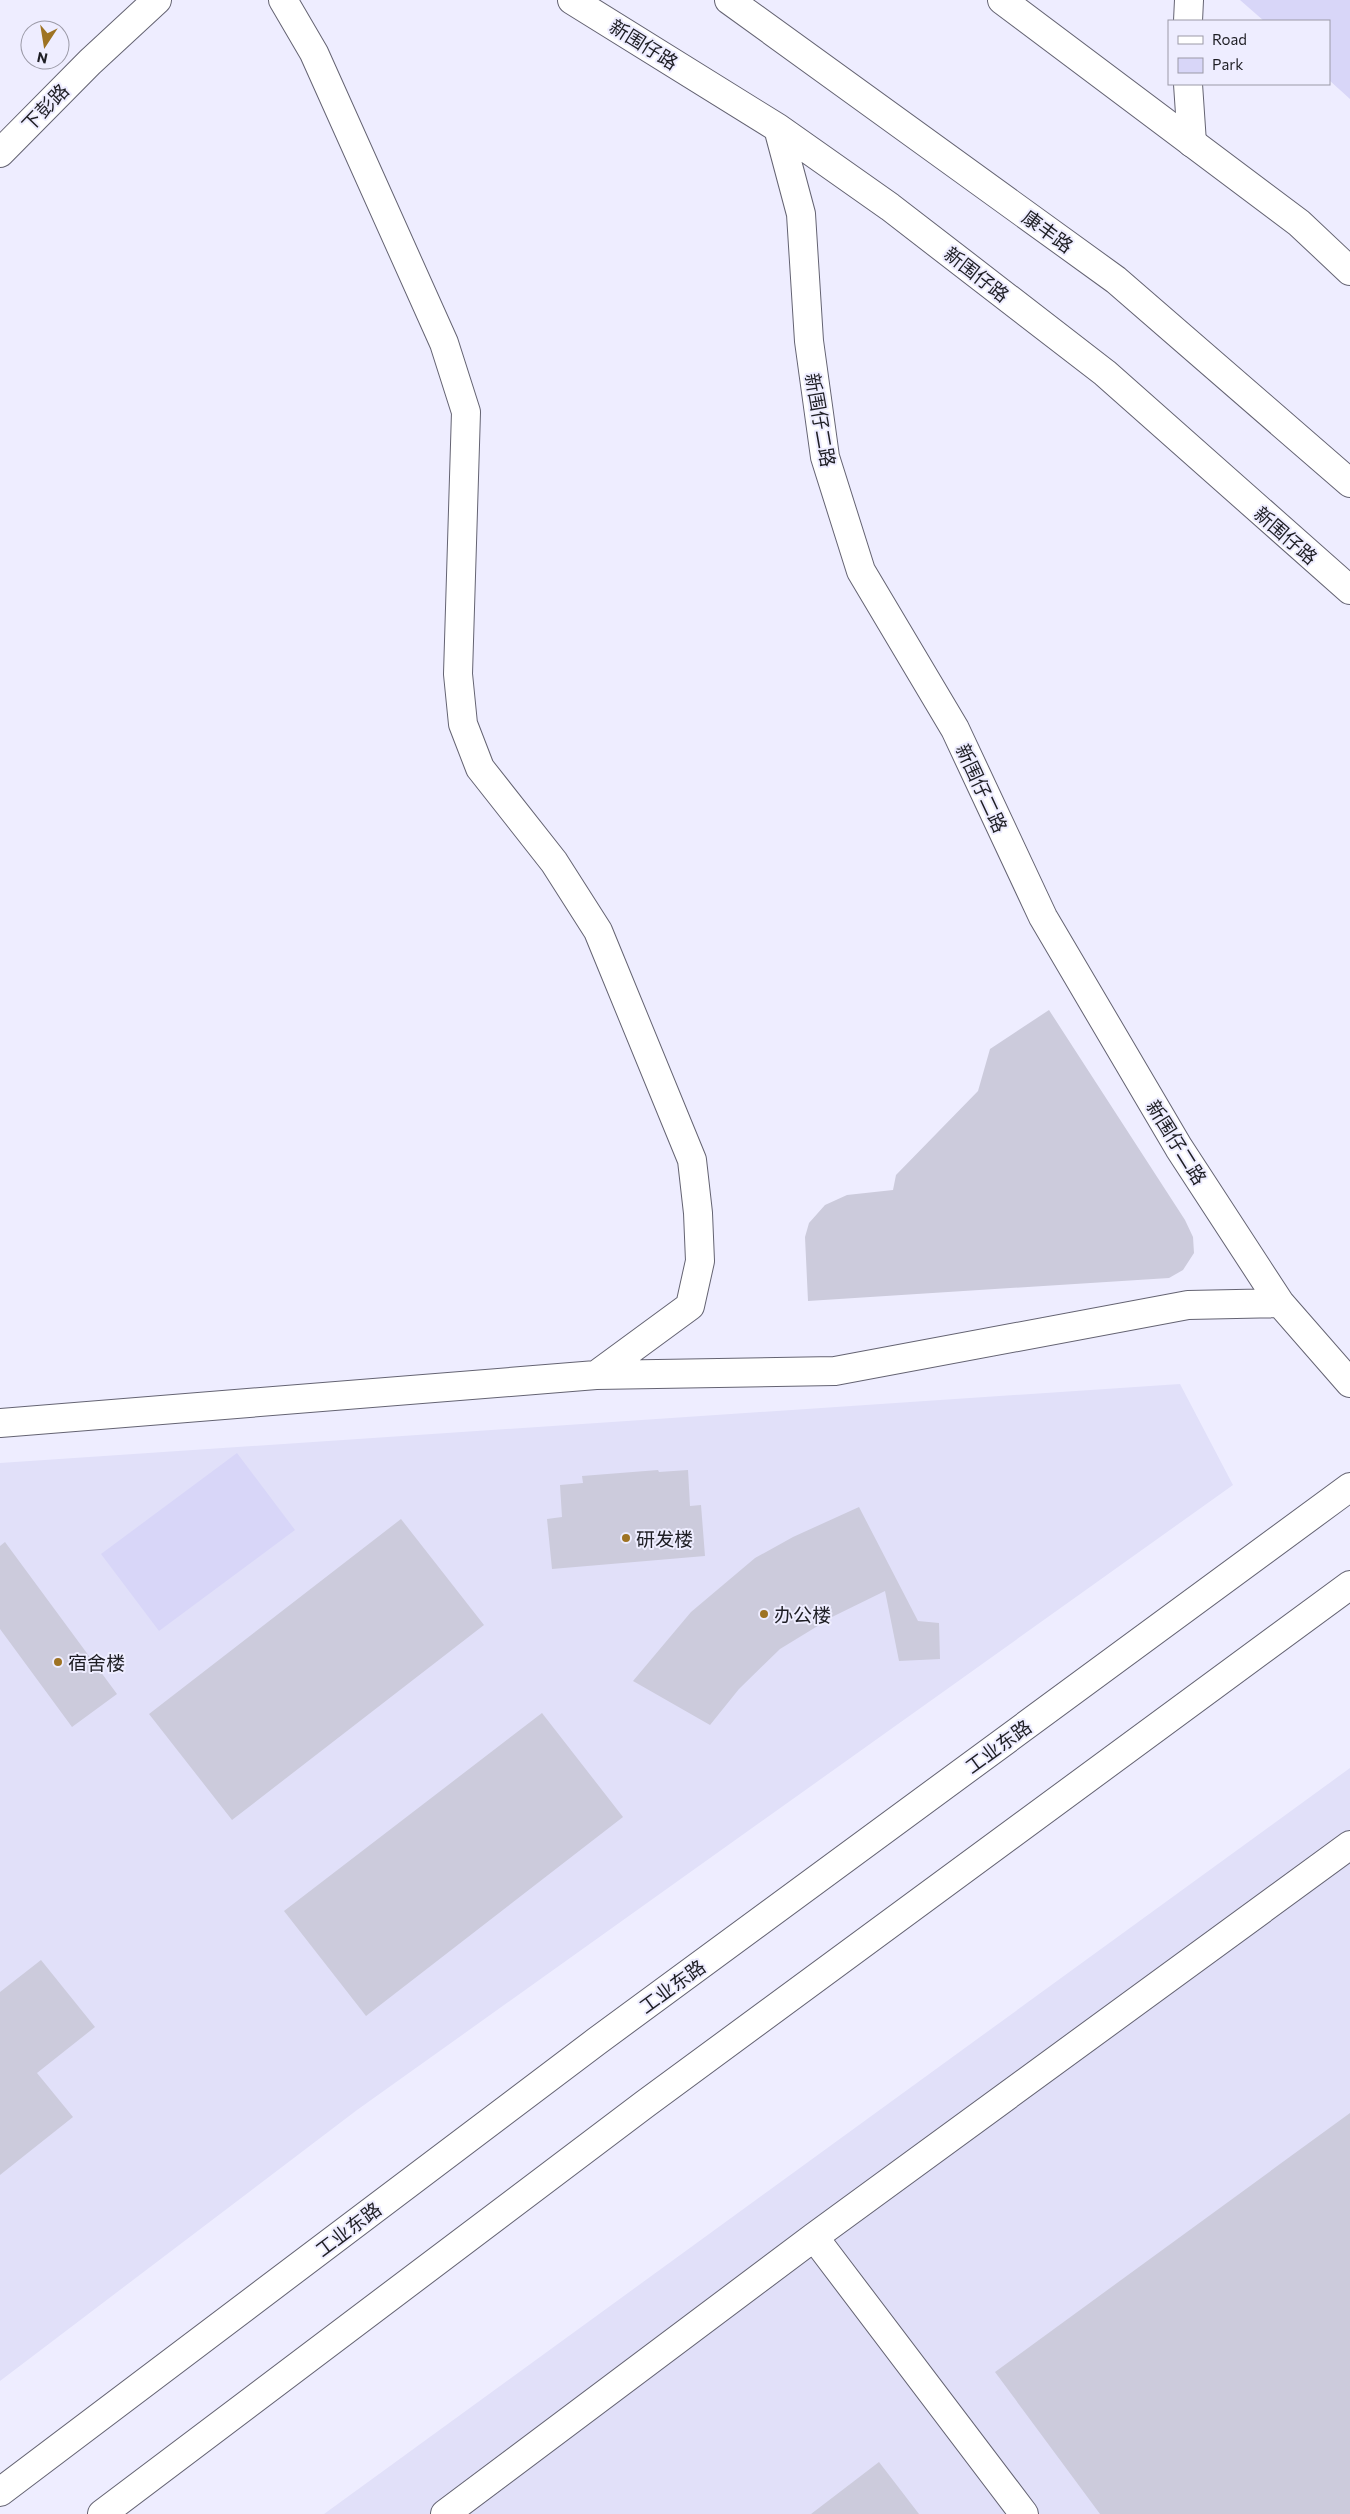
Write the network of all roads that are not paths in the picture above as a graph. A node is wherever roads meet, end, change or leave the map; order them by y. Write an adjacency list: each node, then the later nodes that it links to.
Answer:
1 (157, 0): 11 (street, 下彭路)
2 (283, 0): 16 (street)
3 (572, 0): 9 (street, 新围仔路)
4 (729, 0): 13 (street, 康丰路)
5 (1002, 0): 10 (street)
6 (1189, 0): 7 (street)
7 (1188, 20)
8 (1188, 85): 10 (street)
9 (778, 128): 14 (street, 新围仔路); 15 (street, 新围仔二路)
10 (1192, 143): 12 (street)
11 (0, 153)
12 (1350, 271)
13 (1350, 482)
14 (1350, 590)
15 (1280, 1303): 16 (street); 17 (street, 新围仔二路)
16 (596, 1375): 18 (street)
17 (1350, 1383)
18 (0, 1424)
19 (1350, 1487): 23 (street, 工业东路)
20 (1350, 1585): 24 (street)
21 (1350, 1845): 22 (street)
22 (814, 2237): 25 (street); 26 (street)
23 (0, 2492)
24 (102, 2514)
25 (445, 2514)
26 (1024, 2514)

